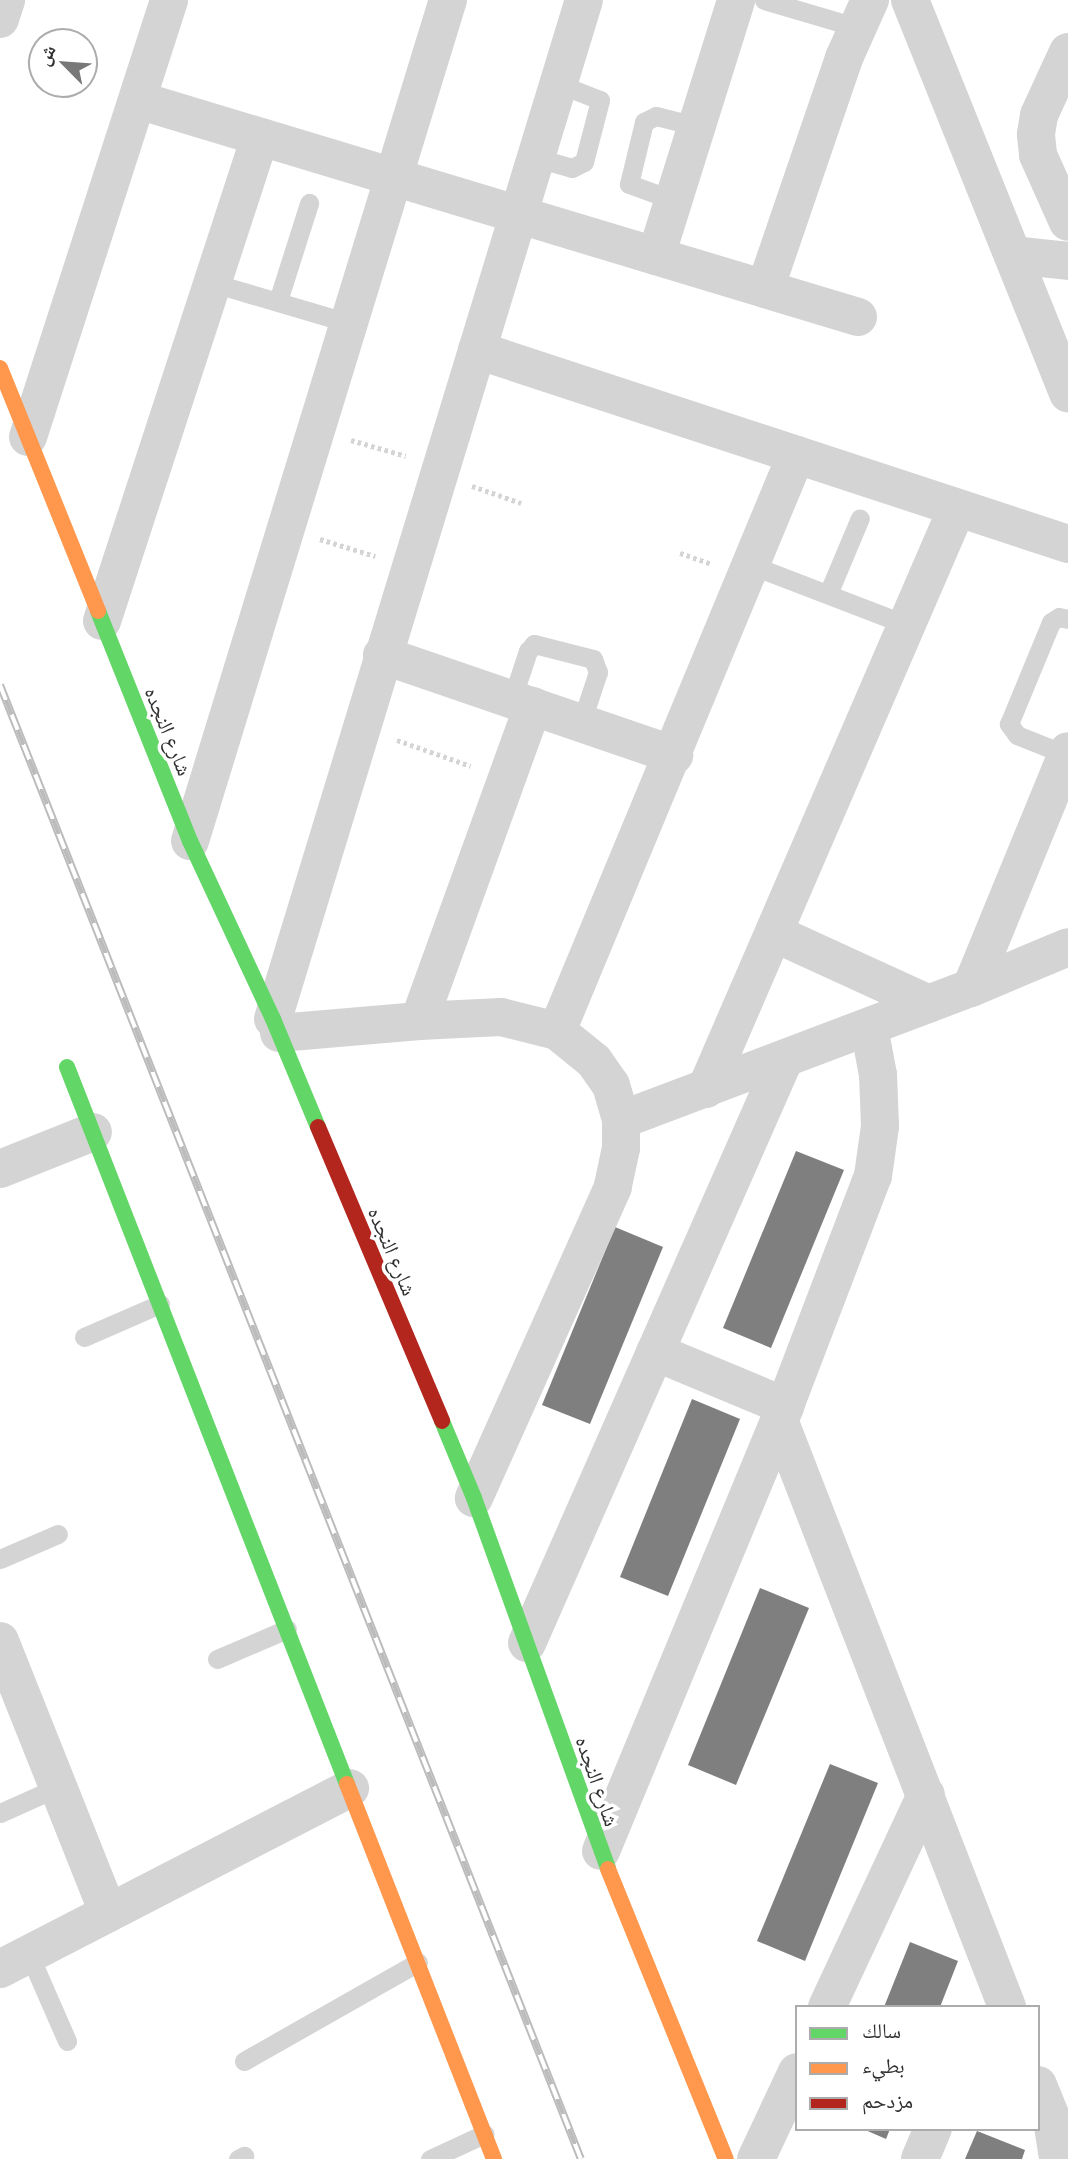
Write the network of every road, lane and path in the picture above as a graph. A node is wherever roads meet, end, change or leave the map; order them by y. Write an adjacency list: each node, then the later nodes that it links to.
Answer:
1 (6, 0): 10 (street)
2 (169, 0): 12 (street)
3 (448, 0): 15 (street)
4 (584, 0): 18 (street)
5 (736, 0): 13 (street)
6 (764, 0): 8 (lane)
7 (910, 0): 20 (street)
8 (800, 5): 9 (lane)
9 (863, 13): 24 (street)
10 (0, 19)
11 (1068, 52): 19 (street)
12 (138, 100): 14 (street); 32 (street)
13 (696, 127): 16 (street); 16 (lane)
14 (260, 137): 15 (street); 23 (street)
15 (394, 178): 18 (street); 27 (street)
16 (673, 200): 21 (street)
17 (309, 203): 25 (lane)
18 (519, 216): 21 (street); 28 (street)
19 (1068, 222)
20 (1013, 255): 22 (street); 30 (street)
21 (656, 256): 24 (street)
22 (1068, 261)
23 (213, 283): 25 (lane); 44 (street)
24 (765, 289): 26 (street)
25 (278, 302): 27 (lane)
26 (858, 317)
27 (349, 323): 31 (street)
28 (477, 350): 33 (street); 34 (street)
29 (0, 368): 32 (street, شارع النجده)
30 (1068, 394)
31 (316, 430): 34 (path); 38 (street)
32 (28, 438): 44 (street, شارع النجده)
33 (796, 455): 36 (street); 40 (street)
34 (440, 471): 35 (path); 41 (street)
35 (521, 503)
36 (957, 508): 39 (street); 45 (street)
37 (860, 518): 42 (lane)
38 (286, 528): 41 (path); 53 (street)
39 (1068, 544)
40 (751, 565): 42 (lane); 51 (street)
41 (410, 566): 46 (street)
42 (828, 594): 45 (lane)
43 (1068, 619): 50 (lane)
44 (102, 621): 53 (street, شارع النجده)
45 (907, 625): 54 (street)
46 (382, 655): 47 (street); 49 (street)
47 (522, 703): 48 (street); 48 (lane); 52 (street)
48 (581, 723): 51 (street)
49 (359, 728): 52 (path); 59 (street)
50 (1067, 753): 56 (street)
51 (674, 755): 61 (street)
52 (507, 778): 58 (street)
53 (190, 841): 59 (street, شارع النجده)
54 (774, 933): 57 (street); 64 (street)
55 (1068, 947): 56 (street)
56 (971, 988): 57 (street)
57 (929, 1004): 60 (street)
58 (419, 1021): 59 (street); 61 (street)
59 (276, 1026): 72 (street, شارع النجده)
60 (869, 1027): 62 (street); 71 (street)
61 (557, 1031): 65 (street)
62 (784, 1060): 64 (street); 70 (street)
63 (67, 1067): 66 (street)
64 (706, 1089): 65 (street)
65 (621, 1120): 72 (street)
66 (93, 1132): 67 (street); 68 (street)
67 (0, 1168)
68 (160, 1304): 69 (lane); 75 (street)
69 (85, 1337)
70 (655, 1352): 71 (street); 77 (street)
71 (782, 1413): 81 (street); 83 (street)
72 (474, 1498): 77 (street, شارع النجده)
73 (58, 1534): 74 (lane)
74 (0, 1559)
75 (287, 1629): 78 (lane); 80 (street)
76 (0, 1641): 79 (street)
77 (527, 1643): 83 (street, شارع النجده)
78 (217, 1660)
79 (58, 1787): 82 (lane); 84 (street)
80 (349, 1788): 84 (street); 86 (street)
81 (926, 1796): 87 (street); 88 (street)
82 (0, 1813)
83 (601, 1851): 97 (street, شارع النجده)
84 (108, 1913): 85 (street)
85 (14, 1962): 89 (lane)
86 (418, 1962): 90 (lane); 94 (street)
87 (997, 1998)
88 (828, 2005)
89 (67, 2041)
90 (244, 2061)
91 (795, 2076): 98 (street)
92 (1040, 2090): 100 (street)
93 (932, 2131): 99 (street)
94 (484, 2134): 95 (lane); 96 (street)
95 (430, 2159)
96 (494, 2159)
97 (726, 2159)
98 (756, 2159)
99 (920, 2159)
100 (1058, 2159)

